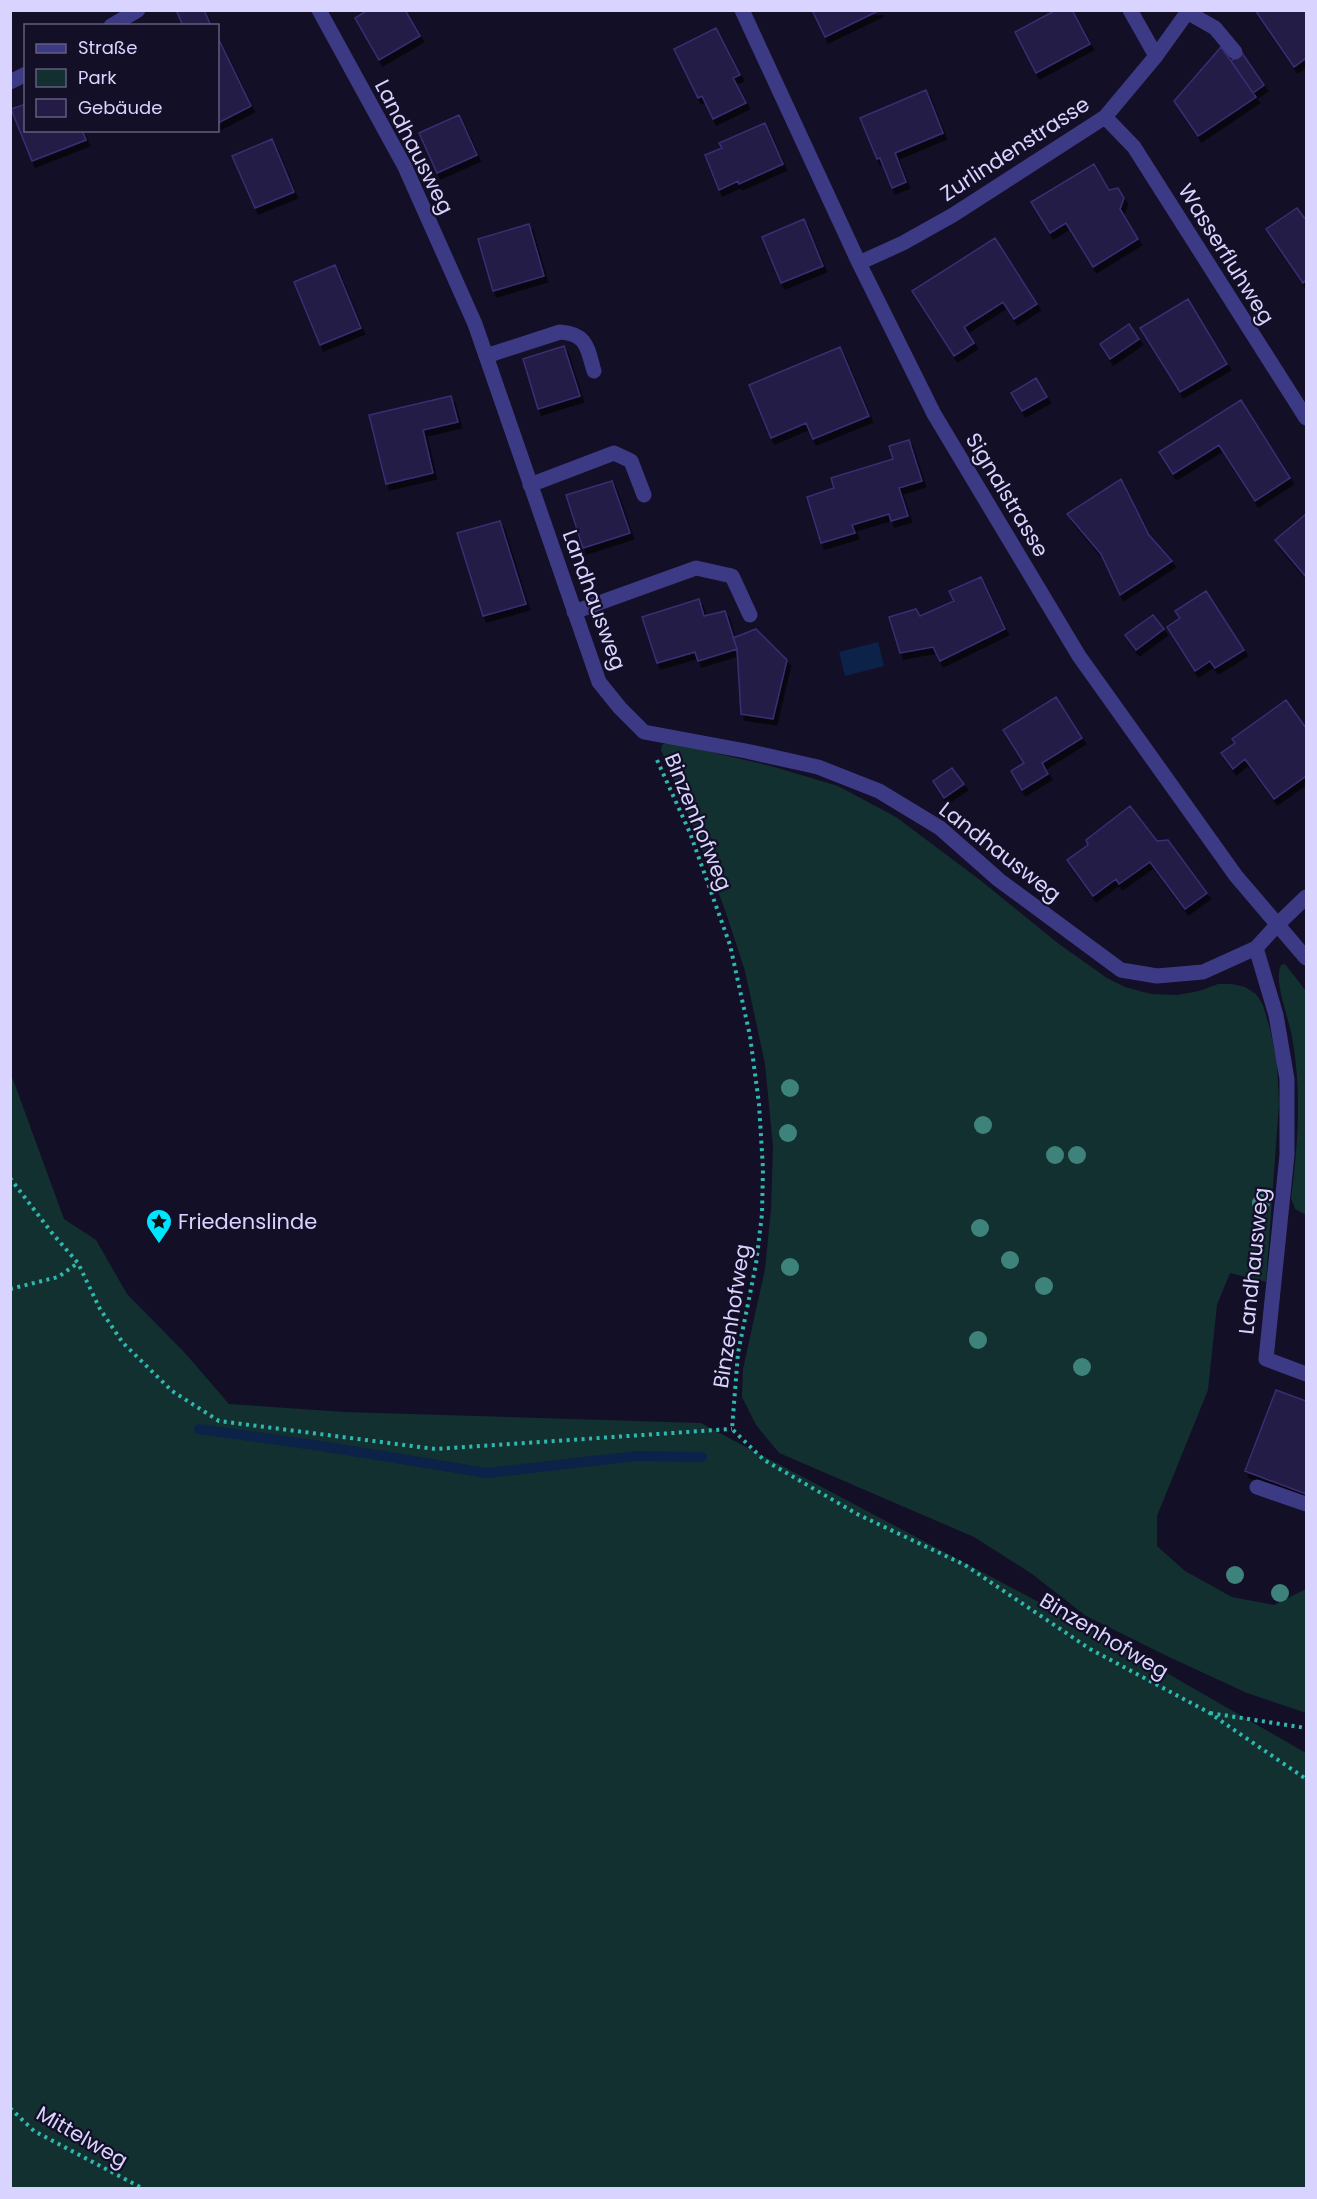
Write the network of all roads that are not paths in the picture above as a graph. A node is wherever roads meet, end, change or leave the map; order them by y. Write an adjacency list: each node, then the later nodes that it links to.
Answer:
1 (138, 10): 6 (street)
2 (319, 10): 13 (street, Landhausweg)
3 (742, 10): 12 (street, Signalstrasse)
4 (1130, 10): 8 (street)
5 (1188, 11): 7 (street); 8 (street, Zurlindenstrasse)
6 (114, 24)
7 (1235, 52)
8 (1156, 56): 11 (street, Zurlindenstrasse)
9 (24, 75): 10 (street)
10 (10, 82)
11 (1106, 117): 12 (street, Zurlindenstrasse); 15 (street, Wasserfluhweg)
12 (859, 263): 21 (street, Signalstrasse)
13 (486, 356): 14 (street); 16 (street, Landhausweg)
14 (594, 371)
15 (1306, 418)
16 (530, 485): 17 (street); 18 (street, Landhausweg)
17 (644, 495)
18 (574, 612): 19 (street); 22 (street, Landhausweg)
19 (750, 615)
20 (1306, 897): 21 (street, Landhausweg)
21 (1277, 925): 22 (street, Landhausweg); 23 (street, Signalstrasse)
22 (1256, 948): 24 (street, Landhausweg)
23 (1306, 958)
24 (1306, 1374)
25 (1257, 1487): 26 (street)
26 (1306, 1504)

